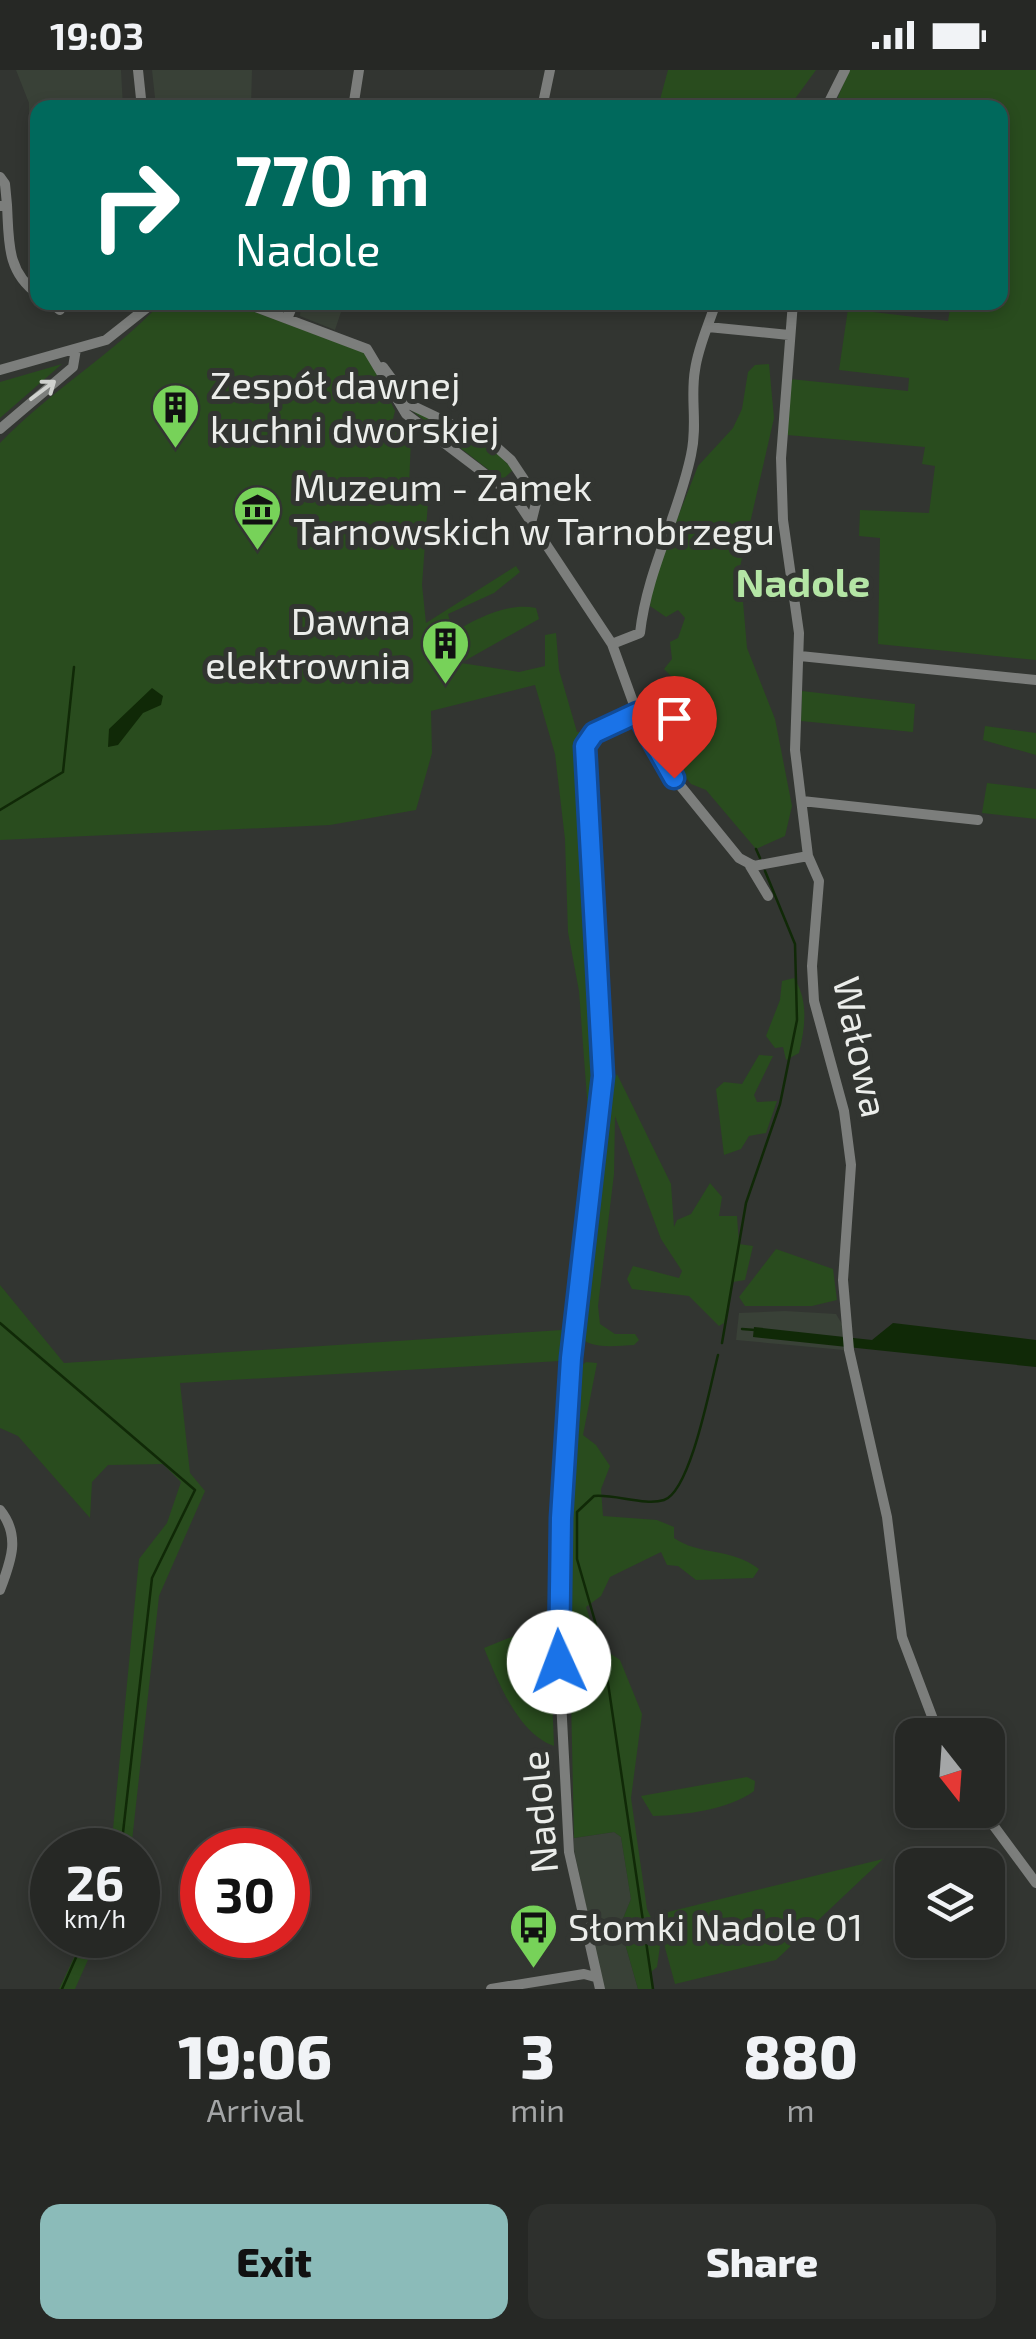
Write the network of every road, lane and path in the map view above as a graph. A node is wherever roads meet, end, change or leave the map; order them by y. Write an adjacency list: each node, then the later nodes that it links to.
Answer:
1 (138, 70): 5 (street)
2 (359, 70): 6 (street)
3 (550, 70): 7 (street)
4 (845, 70): 8 (street)
5 (141, 100)
6 (354, 100)
7 (544, 100)
8 (830, 100)
9 (0, 177): 10 (street)
10 (4, 206): 11 (street)
11 (30, 288)
12 (144, 310): 20 (street)
13 (263, 310): 17 (street)
14 (291, 310): 17 (street)
15 (713, 310): 18 (street)
16 (792, 310): 19 (street, Wałowa)
17 (287, 319): 21 (street)
18 (708, 327): 19 (street); 25 (street)
19 (789, 335): 26 (street, Wałowa)
20 (76, 349): 22 (street); 23 (street, one-way to 20)
21 (380, 365): 24 (street); 24 (street)
22 (0, 370)
23 (0, 429)
24 (532, 520): 25 (street)
25 (612, 644): 28 (street)
26 (800, 656): 27 (street); 29 (street, Wałowa)
27 (1036, 680)
28 (637, 713): 32 (street); 39 (street, Nadole)
29 (802, 801): 30 (street); 31 (street, Wałowa)
30 (978, 820)
31 (808, 856): 32 (street); 36 (street, Wałowa)
32 (750, 866): 33 (street)
33 (768, 896)
34 (0, 1510): 35 (street)
35 (0, 1590)
36 (933, 1718)
37 (995, 1828): 38 (street)
38 (1036, 1884)
39 (594, 1983): 40 (street); 41 (street, Nadole)
40 (490, 1989)
41 (600, 1989)

